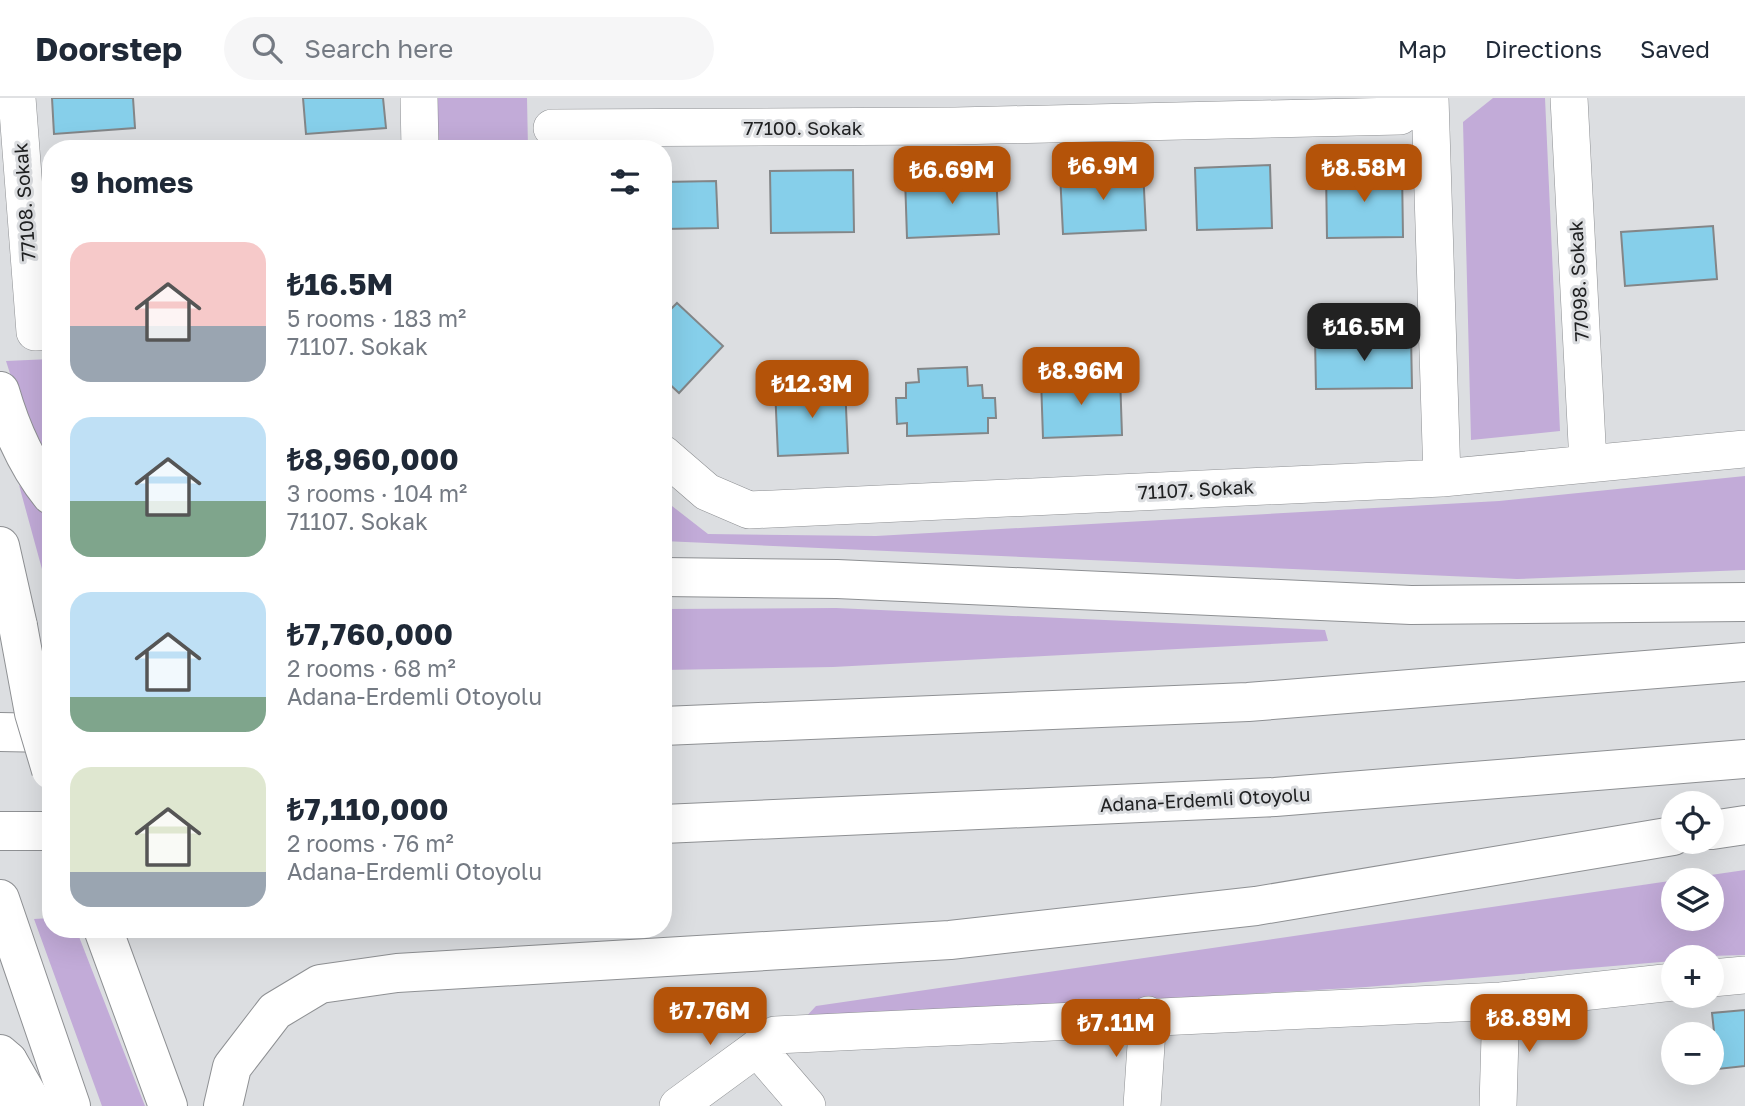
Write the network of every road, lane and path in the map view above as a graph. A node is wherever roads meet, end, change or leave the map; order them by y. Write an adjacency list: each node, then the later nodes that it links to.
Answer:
1 (17, 98): 8 (street, 77108. Sokak)
2 (419, 98): 7 (street)
3 (1427, 98): 5 (street, 77100. Sokak); 13 (street)
4 (1569, 98): 12 (street, 77098. Sokak)
5 (1236, 108): 6 (street, 77100. Sokak)
6 (552, 125)
7 (420, 140)
8 (42, 332)
9 (0, 391): 14 (main road)
10 (1745, 449): 12 (street, 71107. Sokak)
11 (672, 462): 13 (street, 71107. Sokak)
12 (1588, 463): 13 (street, 71107. Sokak)
13 (1441, 478)
14 (42, 484)
15 (0, 546): 22 (main road, bridge)
16 (672, 577): 17 (main road)
17 (1745, 602)
18 (1745, 662): 19 (main road)
19 (672, 726)
20 (0, 732): 21 (main road)
21 (42, 733)
22 (42, 740)
23 (1745, 759): 24 (main road, Adana-Erdemli Otoyolu)
24 (672, 824)
25 (1745, 825): 26 (main road)
26 (1724, 828)
27 (0, 831): 28 (main road)
28 (42, 831)
29 (1661, 838): 42 (main road)
30 (4, 911): 40 (main road)
31 (106, 938): 41 (main road)
32 (1745, 975): 33 (street)
33 (1724, 977)
34 (1661, 983): 35 (street)
35 (1501, 1001): 36 (street); 46 (street)
36 (1148, 1016): 37 (street); 45 (street)
37 (757, 1048): 43 (street); 44 (street)
38 (3, 1069): 39 (main road)
39 (34, 1106)
40 (71, 1106)
41 (168, 1106)
42 (223, 1106)
43 (678, 1106)
44 (807, 1106)
45 (1142, 1106)
46 (1498, 1106)

